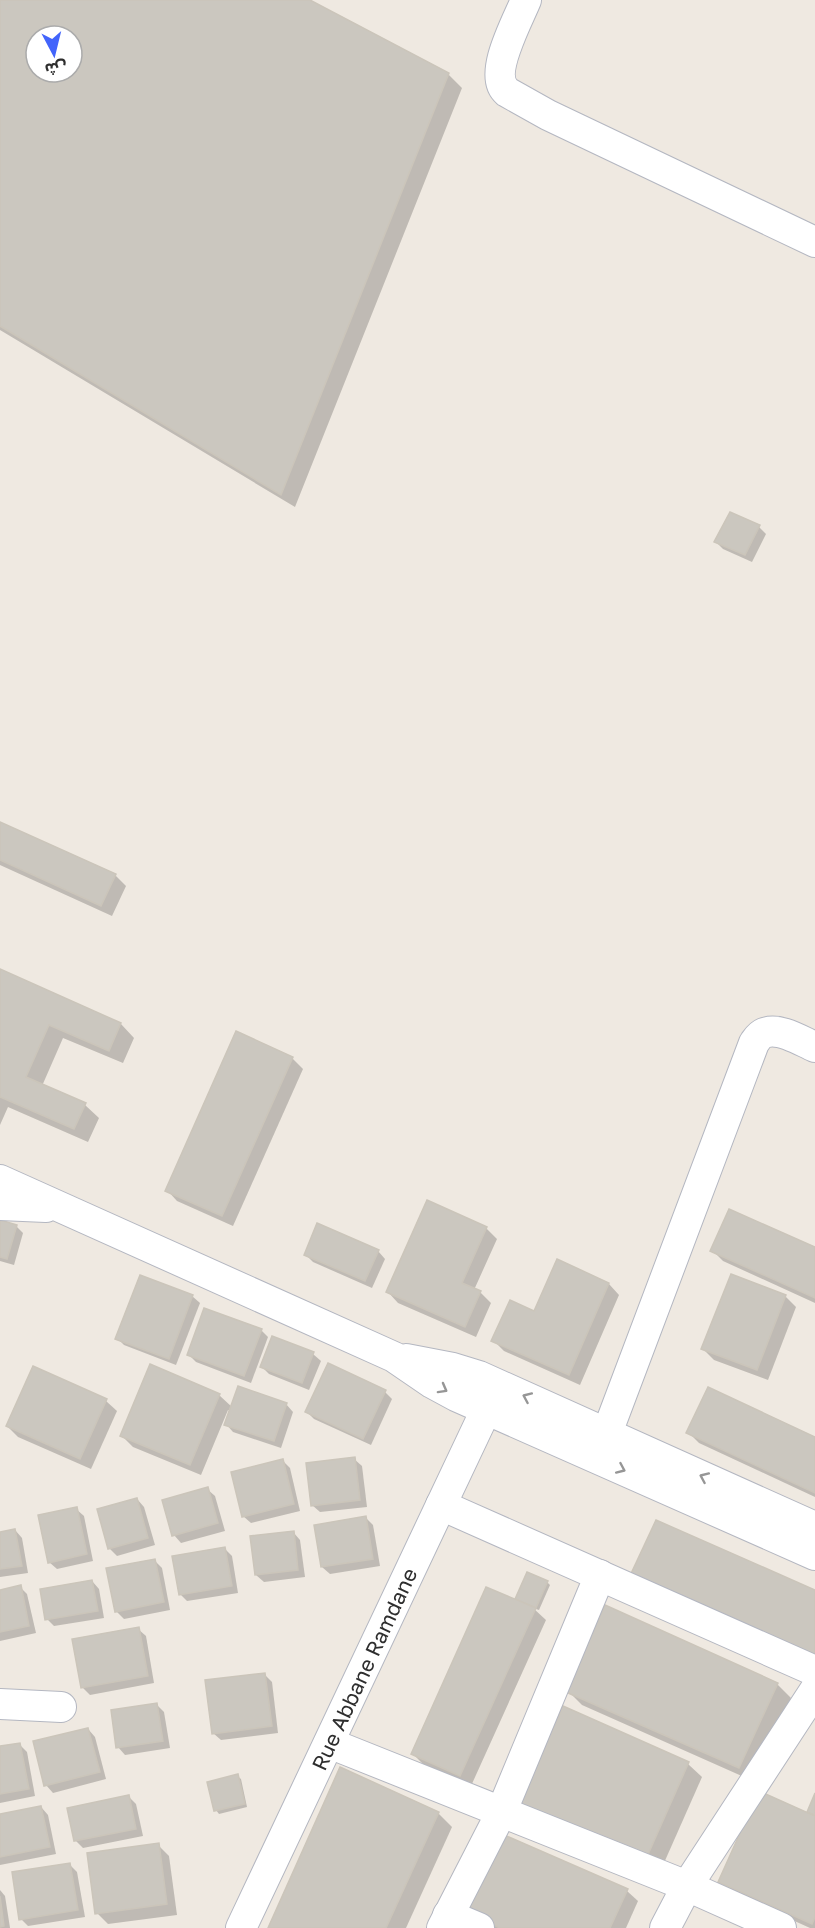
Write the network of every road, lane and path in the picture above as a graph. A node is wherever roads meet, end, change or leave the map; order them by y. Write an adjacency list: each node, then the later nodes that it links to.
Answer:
1 (526, 0): 2 (street)
2 (815, 242)
3 (815, 1047): 9 (street)
4 (0, 1180): 6 (street)
5 (0, 1205): 6 (street)
6 (64, 1208): 7 (street)
7 (394, 1357): 8 (street, one-way to 8); 9 (street, one-way to 7)
8 (486, 1410): 10 (street, one-way to 10); 11 (street, Rue Abbane Ramdane)
9 (607, 1433): 10 (street, one-way to 9)
10 (729, 1503): 12 (street); 13 (street)
11 (441, 1505): 14 (street); 19 (street, Rue Abbane Ramdane)
12 (815, 1527)
13 (815, 1555)
14 (600, 1575): 15 (street); 20 (street)
15 (815, 1671)
16 (815, 1690): 21 (street)
17 (0, 1704): 18 (street)
18 (61, 1707)
19 (329, 1743): 20 (street); 23 (street, Rue Abbane Ramdane)
20 (501, 1812): 21 (street); 22 (street)
21 (687, 1886): 25 (street); 26 (street)
22 (445, 1922): 24 (street)
23 (241, 1928)
24 (478, 1928)
25 (665, 1928)
26 (782, 1928)

